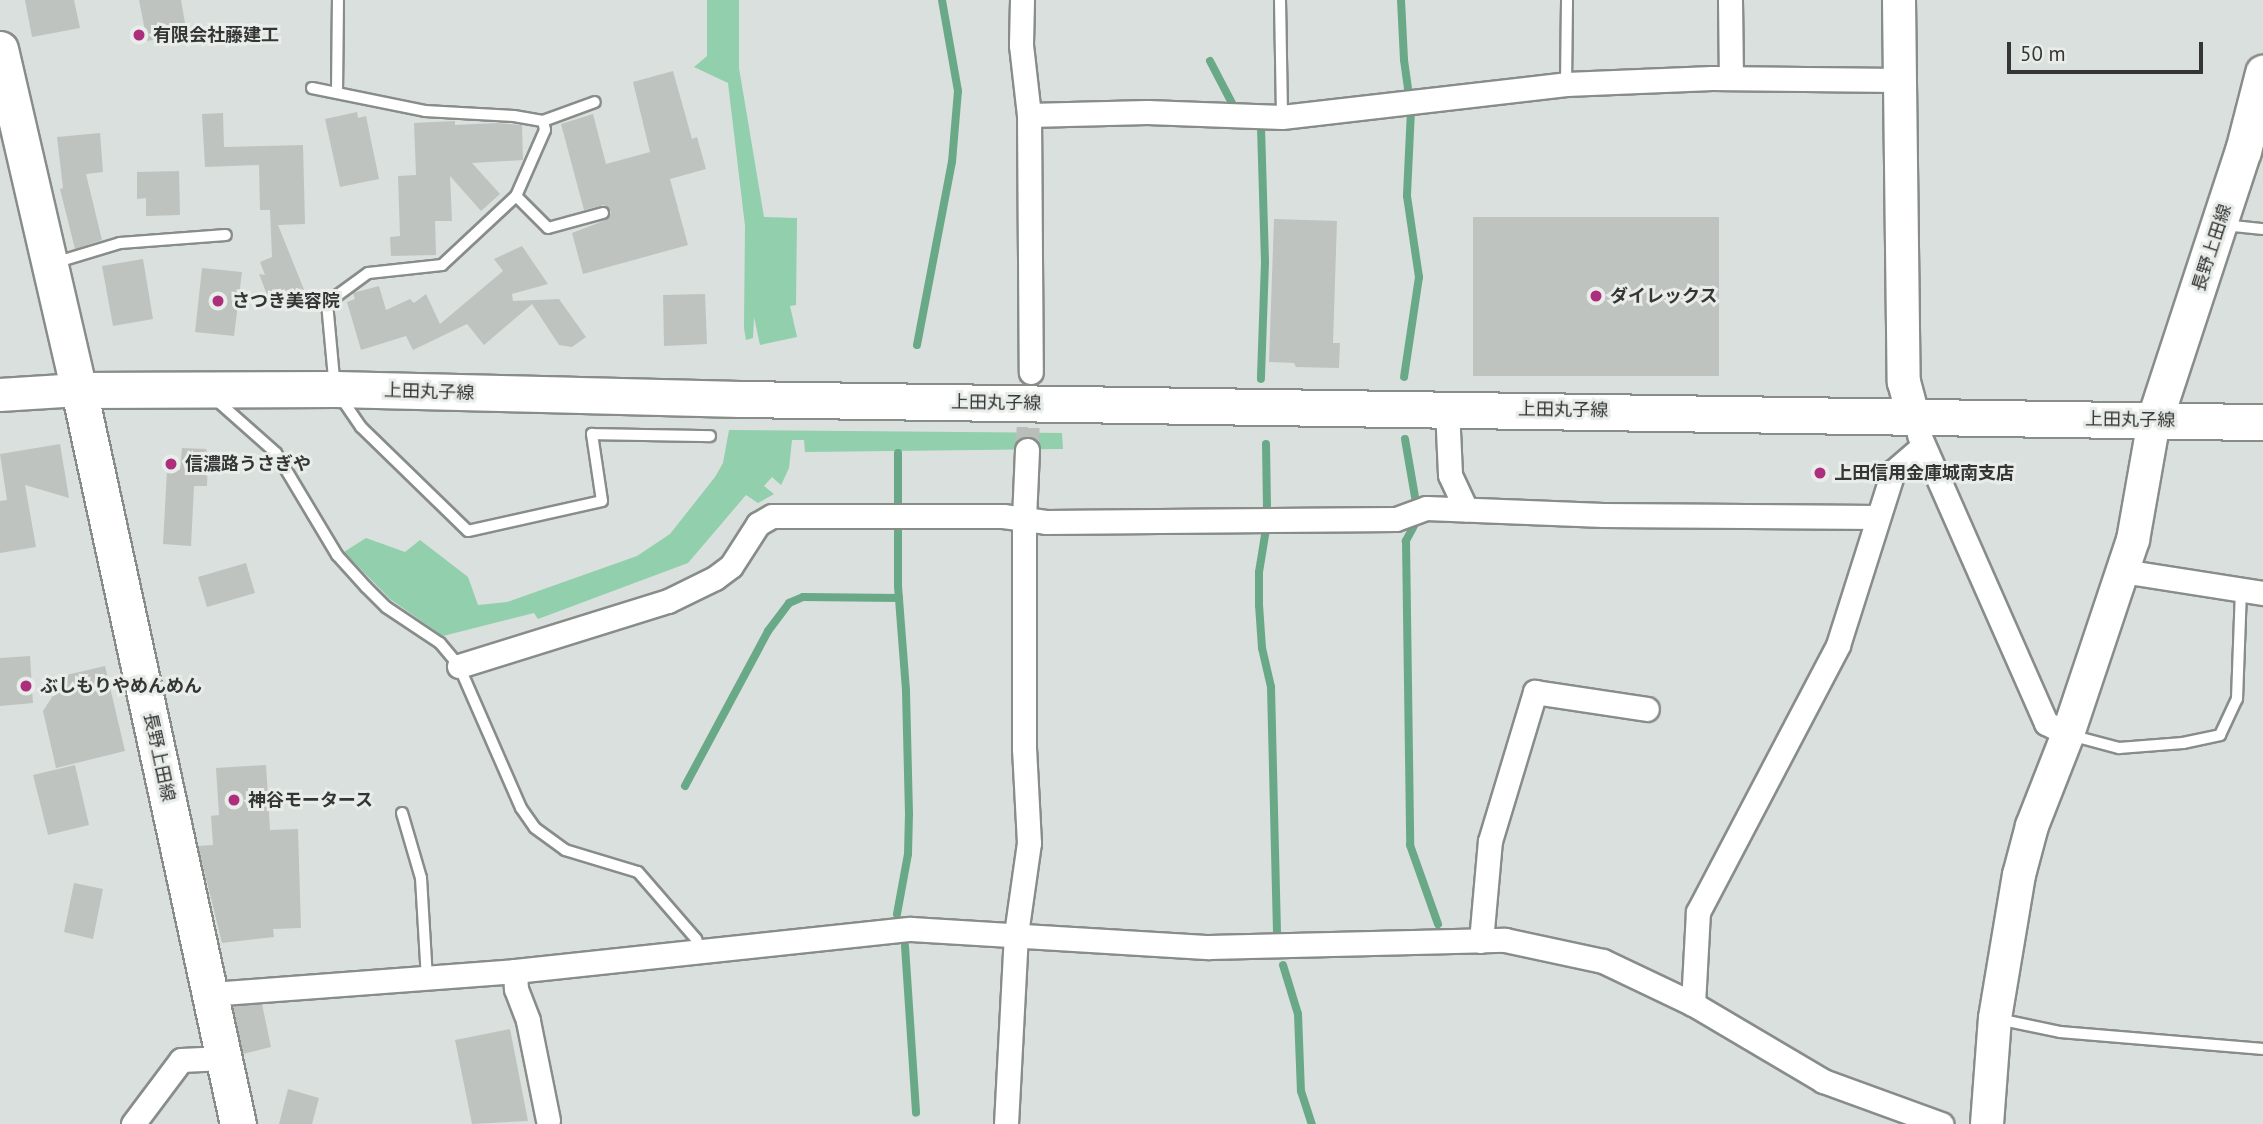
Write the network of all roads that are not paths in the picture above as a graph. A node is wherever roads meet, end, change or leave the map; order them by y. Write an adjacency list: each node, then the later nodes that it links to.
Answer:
1 (338, 0): 13 (lane)
2 (1022, 0): 15 (street)
3 (1280, 0): 16 (lane)
4 (1567, 0): 11 (lane)
5 (1730, 0): 9 (street)
6 (1899, 0): 10 (street)
7 (0, 50): 23 (main road)
8 (2263, 73): 20 (main road, 長野上田線)
9 (1731, 78): 10 (street); 11 (street)
10 (1898, 80): 32 (street)
11 (1566, 84): 16 (street)
12 (312, 88): 13 (lane)
13 (337, 93): 17 (lane)
14 (595, 102): 17 (lane)
15 (1029, 115): 16 (street); 24 (street)
16 (1282, 117)
17 (543, 121): 18 (lane)
18 (516, 196): 19 (lane); 26 (lane)
19 (603, 213)
20 (2220, 224): 21 (lane); 30 (main road, 長野上田線)
21 (2263, 229)
22 (226, 235): 23 (lane)
23 (49, 265): 27 (main road)
24 (1031, 372)
25 (201, 388): 26 (main road, 上田丸子線); 27 (main road, 上田丸子線); 40 (lane)
26 (335, 389): 29 (main road, 上田丸子線); 33 (lane)
27 (79, 390): 28 (street); 49 (main road, 長野上田線)
28 (0, 395)
29 (1447, 408): 32 (main road, 上田丸子線); 35 (street)
30 (2154, 421): 31 (main road, 上田丸子線); 32 (main road, 上田丸子線); 38 (street)
31 (2263, 422)
32 (1917, 431): 36 (street); 42 (street)
33 (710, 436)
34 (1027, 450): 37 (street)
35 (1466, 509): 36 (street); 37 (street)
36 (1877, 517): 50 (street)
37 (1024, 519): 40 (street); 44 (street)
38 (2122, 571): 39 (street); 42 (street)
39 (2252, 592): 42 (lane)
40 (459, 666): 46 (lane)
41 (1647, 709): 45 (street)
42 (2068, 734): 51 (street)
43 (402, 813): 48 (lane)
44 (1016, 934): 45 (street); 46 (street); 57 (street)
45 (1481, 941): 50 (street)
46 (701, 953): 47 (street)
47 (515, 971): 48 (street); 54 (street)
48 (427, 978): 49 (street)
49 (211, 994): 53 (main road, 長野上田線)
50 (1693, 1004): 58 (street)
51 (1995, 1018): 52 (lane); 59 (street)
52 (2263, 1049)
53 (224, 1058): 55 (street); 56 (main road, 長野上田線)
54 (548, 1120)
55 (132, 1124)
56 (239, 1124)
57 (1006, 1124)
58 (1941, 1124)
59 (1987, 1124)

